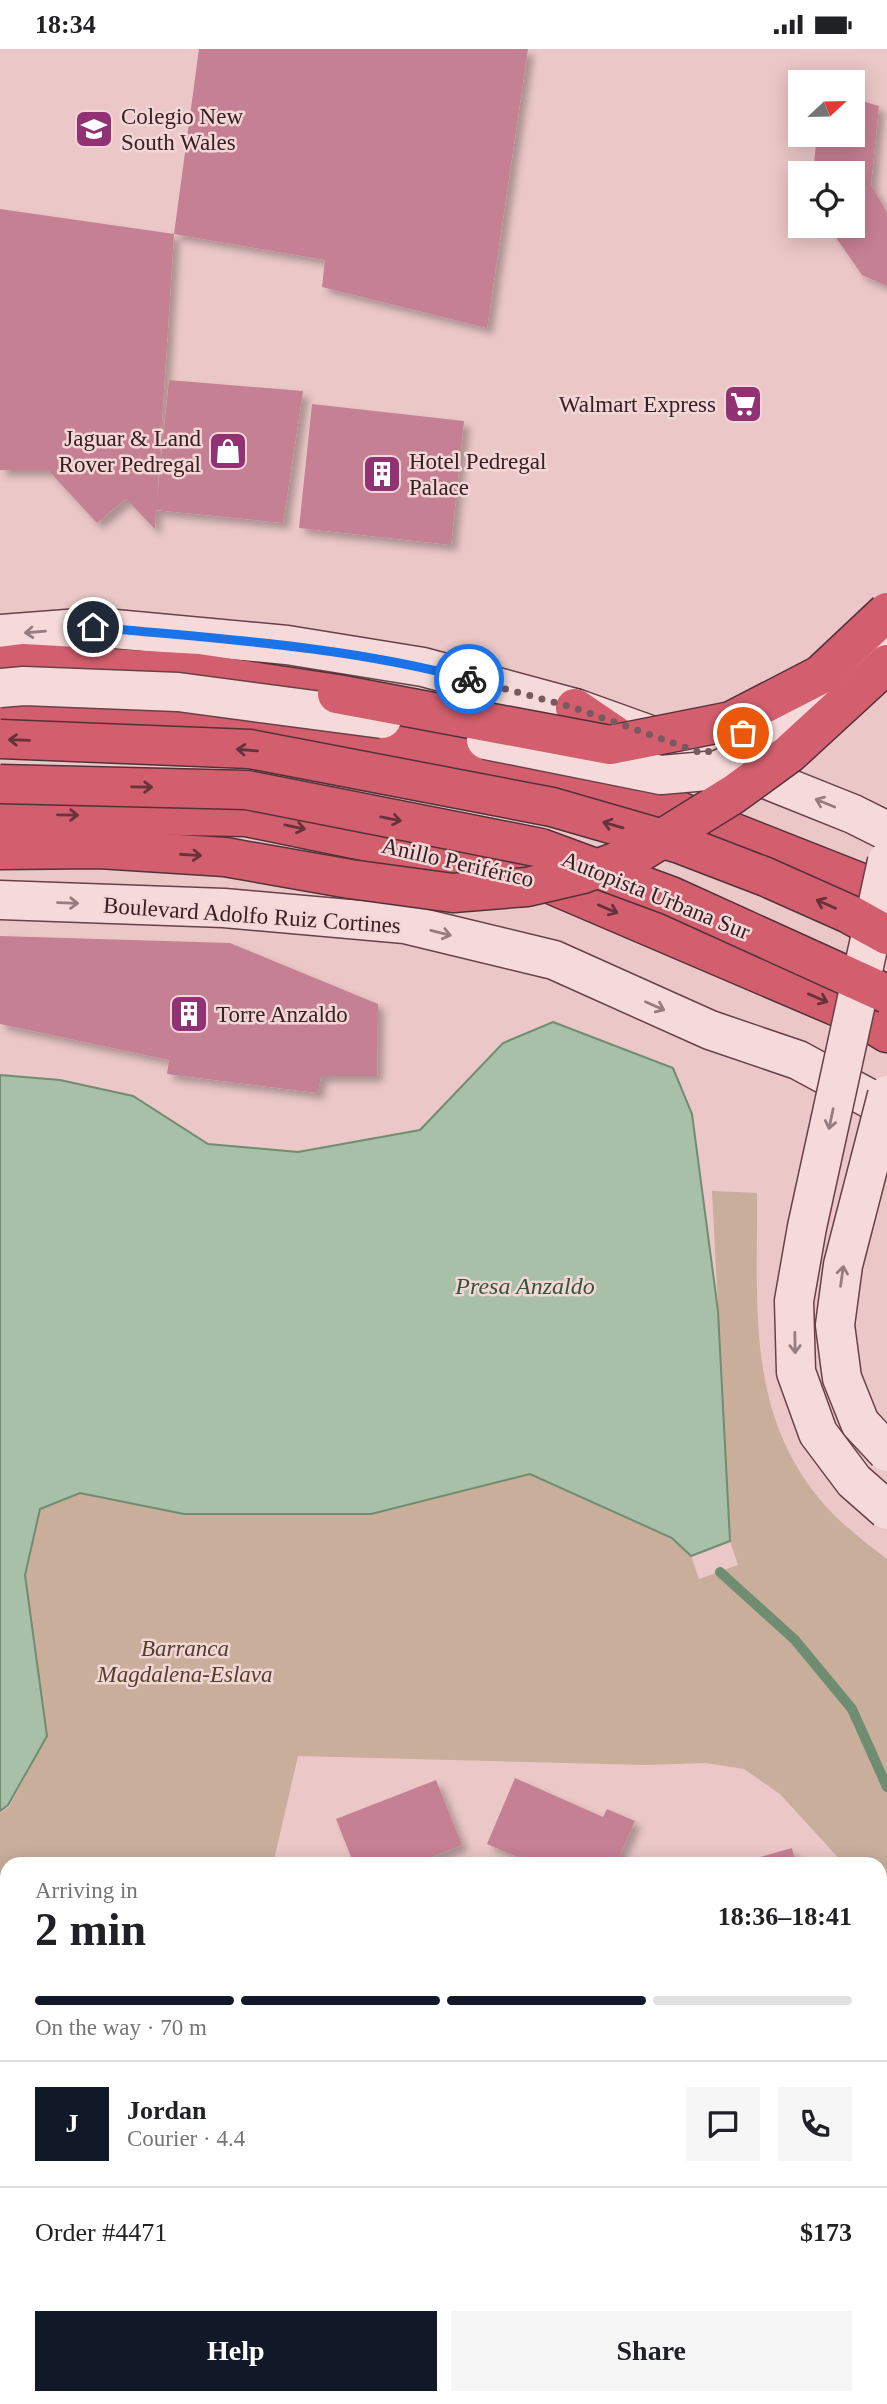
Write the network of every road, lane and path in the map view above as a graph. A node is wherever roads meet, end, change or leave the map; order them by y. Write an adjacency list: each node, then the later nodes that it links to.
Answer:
1 (887, 591): 11 (main road)
2 (887, 612): 6 (highway, bridge)
3 (0, 634): 9 (main road, one-way to 3)
4 (887, 642): 7 (main road, bridge)
5 (887, 664): 16 (highway, one-way to 5, bridge)
6 (0, 666)
7 (0, 688)
8 (0, 708): 15 (highway)
9 (575, 708): 11 (main road); 15 (highway)
10 (0, 739): 20 (highway, Autopista Urbana Sur, one-way to 10, bridge)
11 (704, 754): 14 (main road, one-way to 11)
12 (0, 784): 21 (highway, Autopista Urbana Sur, one-way to 21, bridge)
13 (0, 813): 22 (highway, Anillo Periférico, one-way to 22)
14 (887, 831)
15 (777, 848): 18 (highway)
16 (0, 850)
17 (887, 861): 26 (main road, one-way to 26, bridge)
18 (887, 893)
19 (0, 900): 24 (main road, Boulevard Adolfo Ruiz Cortines, one-way to 24)
20 (887, 935)
21 (887, 994)
22 (887, 1033)
23 (887, 1095): 25 (main road, one-way to 23, bridge)
24 (887, 1108)
25 (887, 1452)
26 (887, 1510)

